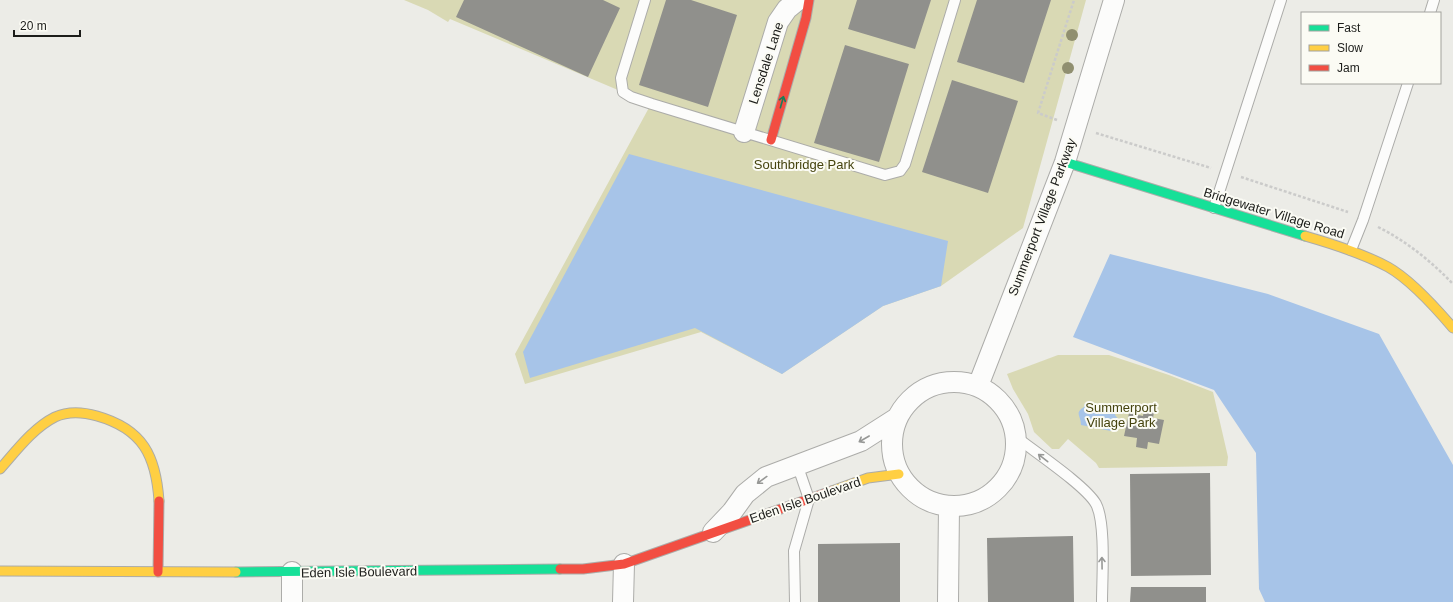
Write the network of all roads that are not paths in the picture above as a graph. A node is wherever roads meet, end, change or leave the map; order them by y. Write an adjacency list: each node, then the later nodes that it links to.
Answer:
1 (645, 0): 10 (lane)
2 (798, 0): 10 (street, Lensdale Lane)
3 (809, 0): 11 (street, Lensdale Lane, one-way to 3)
4 (955, 0): 11 (lane)
5 (1114, 0): 12 (street, Summerport Village Parkway)
6 (1281, 0): 13 (lane)
7 (1434, 0): 8 (lane)
8 (1430, 12)
9 (1408, 84): 14 (lane)
10 (744, 132): 11 (lane)
11 (772, 140)
12 (1065, 162): 13 (street, Bridgewater Village Road); 16 (street, Summerport Village Parkway)
13 (1214, 208): 14 (street, Bridgewater Village Road)
14 (1352, 250): 15 (street, Bridgewater Village Road)
15 (1453, 328)
16 (978, 386): 17 (street); 18 (street)
17 (896, 418): 19 (street, Eden Isle Boulevard, one-way to 19); 21 (street)
18 (1016, 437): 23 (street); 33 (lane, one-way to 18)
19 (797, 464): 22 (lane); 24 (street, Eden Isle Boulevard, one-way to 24)
20 (0, 469): 27 (street)
21 (899, 474): 22 (street, Eden Isle Boulevard); 23 (street)
22 (809, 499): 24 (street, Eden Isle Boulevard); 31 (lane)
23 (949, 506): 32 (street)
24 (712, 532): 25 (street, Eden Isle Boulevard)
25 (624, 564): 28 (street, Eden Isle Boulevard); 30 (street)
26 (0, 571): 27 (street, Eden Isle Boulevard)
27 (158, 572): 28 (street, Eden Isle Boulevard)
28 (292, 572): 29 (street)
29 (292, 602)
30 (624, 602)
31 (795, 602)
32 (948, 602)
33 (1102, 602)

